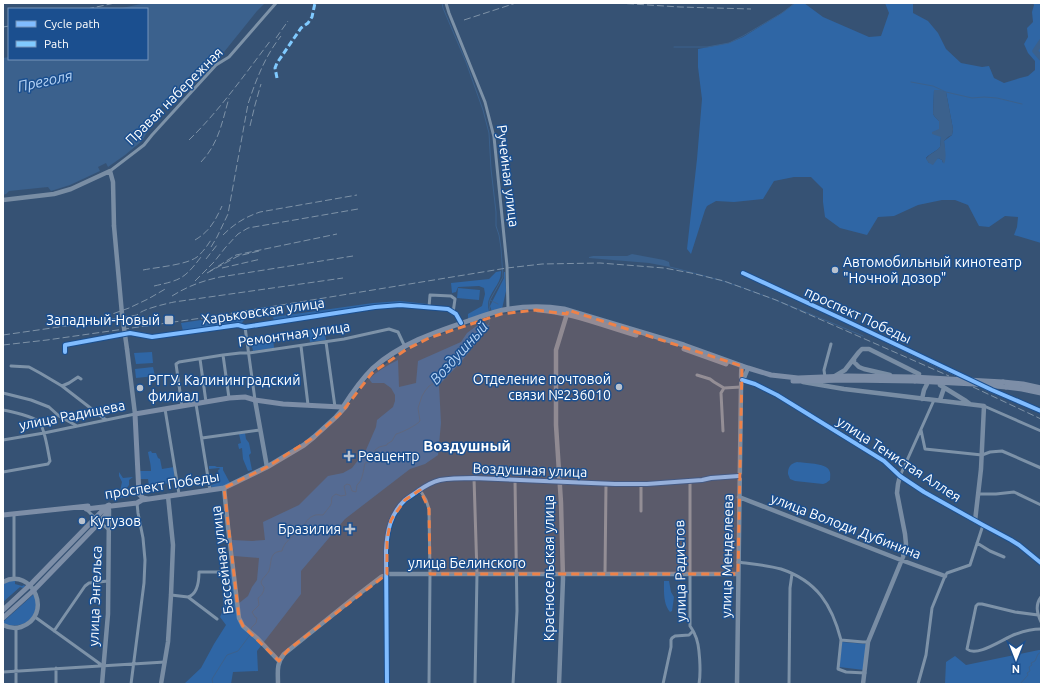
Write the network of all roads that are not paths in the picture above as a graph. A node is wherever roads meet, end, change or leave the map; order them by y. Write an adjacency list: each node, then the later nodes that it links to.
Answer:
1 (276, 3): 3 (street, Правая набережная)
2 (446, 3): 7 (street, Ручейная улица)
3 (110, 171): 4 (street, Правая набережная); 60 (street, bridge)
4 (3, 200)
5 (743, 273): 28 (street, проспект Победы)
6 (429, 308): 9 (street, Харьковская улица); 9 (street); 11 (street, Харьковская улица)
7 (508, 311): 8 (main road, проспект Победы); 10 (main road, проспект Победы)
8 (568, 312): 22 (main road, проспект Победы); 80 (street, Красносельская улица)
9 (453, 313): 10 (street)
10 (462, 325): 15 (main road, проспект Победы); 61 (main road, проспект Победы)
11 (245, 327): 16 (street, Харьковская улица); 17 (street)
12 (326, 342): 14 (street, Ремонтная улица); 15 (street, Ремонтная улица); 56 (street)
13 (831, 344): 27 (street)
14 (301, 346): 17 (street, Ремонтная улица); 52 (street)
15 (405, 347): 53 (main road, проспект Победы)
16 (65, 352)
17 (249, 354): 18 (street, Ремонтная улица); 46 (street)
18 (223, 355): 19 (street, Ремонтная улица); 44 (street)
19 (200, 359): 49 (street); 54 (street, Ремонтная улица)
20 (854, 359): 23 (street); 25 (street); 26 (street)
21 (11, 366): 36 (street)
22 (745, 369): 27 (main road, проспект Победы); 31 (street, улица Менделеева); 33 (main road, проспект Победы)
23 (919, 374)
24 (697, 375): 38 (street)
25 (833, 376): 26 (main road, проспект Победы); 27 (main road, проспект Победы)
26 (892, 376): 30 (main road, проспект Победы)
27 (825, 377)
28 (963, 377)
29 (82, 378): 36 (street)
30 (914, 379): 32 (main road, проспект Победы); 35 (main road, проспект Победы, bridge)
31 (742, 380): 37 (street, улица Менделеева); 76 (street, улица Тенистая Аллея)
32 (848, 380): 33 (main road, проспект Победы); 41 (street)
33 (799, 382): 41 (street)
34 (927, 384): 45 (street)
35 (1004, 384): 40 (main road, проспект Победы); 43 (main road, проспект Победы)
36 (62, 386): 62 (street)
37 (741, 387): 38 (street); 75 (street, улица Менделеева)
38 (724, 388): 66 (street)
39 (986, 388): 59 (street)
40 (1041, 388)
41 (844, 389): 45 (street)
42 (3, 393): 63 (street)
43 (1041, 394)
44 (229, 398): 46 (main road, улица Радищева); 49 (main road, улица Радищева)
45 (922, 399): 47 (street)
46 (255, 400): 52 (main road, улица Радищева); 64 (street)
47 (934, 400): 48 (street); 65 (street)
48 (940, 400): 51 (street); 51 (street)
49 (206, 402): 50 (main road, улица Радищева)
50 (196, 404): 54 (main road, улица Радищева); 69 (street)
51 (970, 404): 55 (street)
52 (308, 405): 56 (main road, улица Радищева)
53 (344, 405): 56 (main road, улица Радищева)
54 (182, 406): 57 (main road, улица Радищева)
55 (984, 406): 67 (street); 71 (street)
56 (335, 407): 61 (main road)
57 (165, 409): 60 (main road, улица Радищева); 87 (street)
58 (3, 410): 68 (street)
59 (1041, 411)
60 (135, 414): 62 (street, улица Радищева); 86 (main road)
61 (337, 416): 72 (main road, проспект Победы)
62 (106, 420): 63 (street, улица Радищева)
63 (77, 426): 68 (street, улица Радищева)
64 (260, 430): 69 (street); 72 (street)
65 (921, 430): 71 (street); 76 (street)
66 (723, 431)
67 (1041, 431)
68 (44, 433): 70 (street, улица Радищева); 74 (street)
69 (202, 438): 84 (street)
70 (3, 440)
71 (982, 455): 73 (street); 88 (street)
72 (267, 467): 83 (main road, проспект Победы)
73 (1041, 468)
74 (3, 472)
75 (739, 476): 79 (street, Воздушная улица); 90 (street, улица Менделеева)
76 (900, 476): 100 (street, улица Тенистая Аллея); 105 (street)
77 (474, 478): 78 (street, Воздушная улица); 85 (street, Воздушная улица); 112 (street)
78 (515, 480): 80 (street, Воздушная улица); 113 (street)
79 (690, 481): 82 (street, Воздушная улица); 109 (street, улица Радистов)
80 (560, 482): 81 (street, Воздушная улица); 114 (street, Красносельская улица)
81 (606, 484): 82 (street, Воздушная улица); 115 (street)
82 (641, 484): 96 (street)
83 (224, 488): 84 (main road, проспект Победы); 141 (street, Бассейная улица)
84 (210, 490): 87 (main road, проспект Победы)
85 (420, 490): 110 (street, Воздушная улица); 111 (street)
86 (139, 494): 91 (main road); 94 (main road, проспект Победы)
87 (179, 494): 89 (main road, проспект Победы)
88 (978, 494): 93 (street); 100 (street)
89 (168, 496): 91 (main road, проспект Победы); 124 (street)
90 (739, 497): 105 (street, улица Володи Дубинина); 106 (street, улица Менделеева)
91 (148, 499): 92 (main road, проспект Победы)
92 (137, 503): 94 (main road, проспект Победы); 142 (street)
93 (1041, 505)
94 (108, 506): 95 (main road, проспект Победы); 99 (main road); 102 (street, улица Энгельса)
95 (86, 508): 97 (main road, проспект Победы); 99 (street)
96 (641, 511)
97 (14, 514): 98 (main road, проспект Победы); 119 (street)
98 (3, 515)
99 (98, 520): 102 (street); 122 (main road); 123 (main road)
100 (975, 521): 101 (street, улица Тенистая Аллея)
101 (983, 525): 103 (street); 107 (street, улица Тенистая Аллея)
102 (108, 529): 120 (street, улица Энгельса)
103 (977, 544): 104 (street); 118 (street)
104 (1004, 557)
105 (901, 560): 118 (street, улица Володи Дубинина); 139 (street)
106 (738, 562): 116 (street, улица Менделеева); 117 (street)
107 (1041, 562)
108 (222, 572): 125 (street)
109 (690, 573): 115 (street, улица Белинского); 116 (street, улица Белинского); 137 (street, улица Радистов)
110 (387, 574): 111 (street, улица Белинского); 141 (street); 154 (street, Воздушная улица)
111 (430, 574): 112 (street, улица Белинского); 155 (street)
112 (477, 574): 113 (street, улица Белинского); 156 (street)
113 (517, 574): 114 (street, улица Белинского); 157 (street)
114 (562, 574): 115 (street, улица Белинского); 158 (street, Красносельская улица)
115 (605, 574)
116 (738, 574): 161 (street, улица Менделеева)
117 (792, 574): 138 (street); 162 (street)
118 (945, 576): 164 (street)
119 (14, 578): 121 (street); 122 (street)
120 (108, 581): 136 (street); 143 (street, улица Энгельса)
121 (3, 582)
122 (30, 585): 123 (street); 127 (main road)
123 (34, 590): 129 (street); 130 (main road)
124 (171, 595): 125 (street); 140 (street)
125 (188, 597): 131 (street)
126 (1041, 597): 128 (street)
127 (3, 610)
128 (1038, 615): 132 (street); 135 (street)
129 (35, 617): 134 (street); 136 (street)
130 (3, 618)
131 (217, 619)
132 (1041, 622)
133 (3, 625): 134 (street)
134 (16, 628): 145 (street)
135 (1041, 630)
136 (54, 631): 143 (street)
137 (693, 631): 159 (street); 160 (street, улица Радистов)
138 (841, 640): 139 (street); 147 (street)
139 (868, 642): 147 (street)
140 (165, 662): 142 (street); 152 (street)
141 (278, 663): 153 (street)
142 (133, 664): 143 (street); 151 (street)
143 (103, 666): 144 (street); 150 (street, улица Энгельса)
144 (56, 668): 145 (street); 149 (street)
145 (15, 671): 146 (street); 148 (street)
146 (3, 672)
147 (865, 673): 163 (street)
148 (16, 684)
149 (56, 684)
150 (102, 684)
151 (131, 684)
152 (161, 684)
153 (278, 684)
154 (387, 684)
155 (429, 684)
156 (475, 684)
157 (513, 684)
158 (559, 684)
159 (663, 684)
160 (699, 684)
161 (737, 684)
162 (789, 684)
163 (863, 684)
164 (918, 684)

